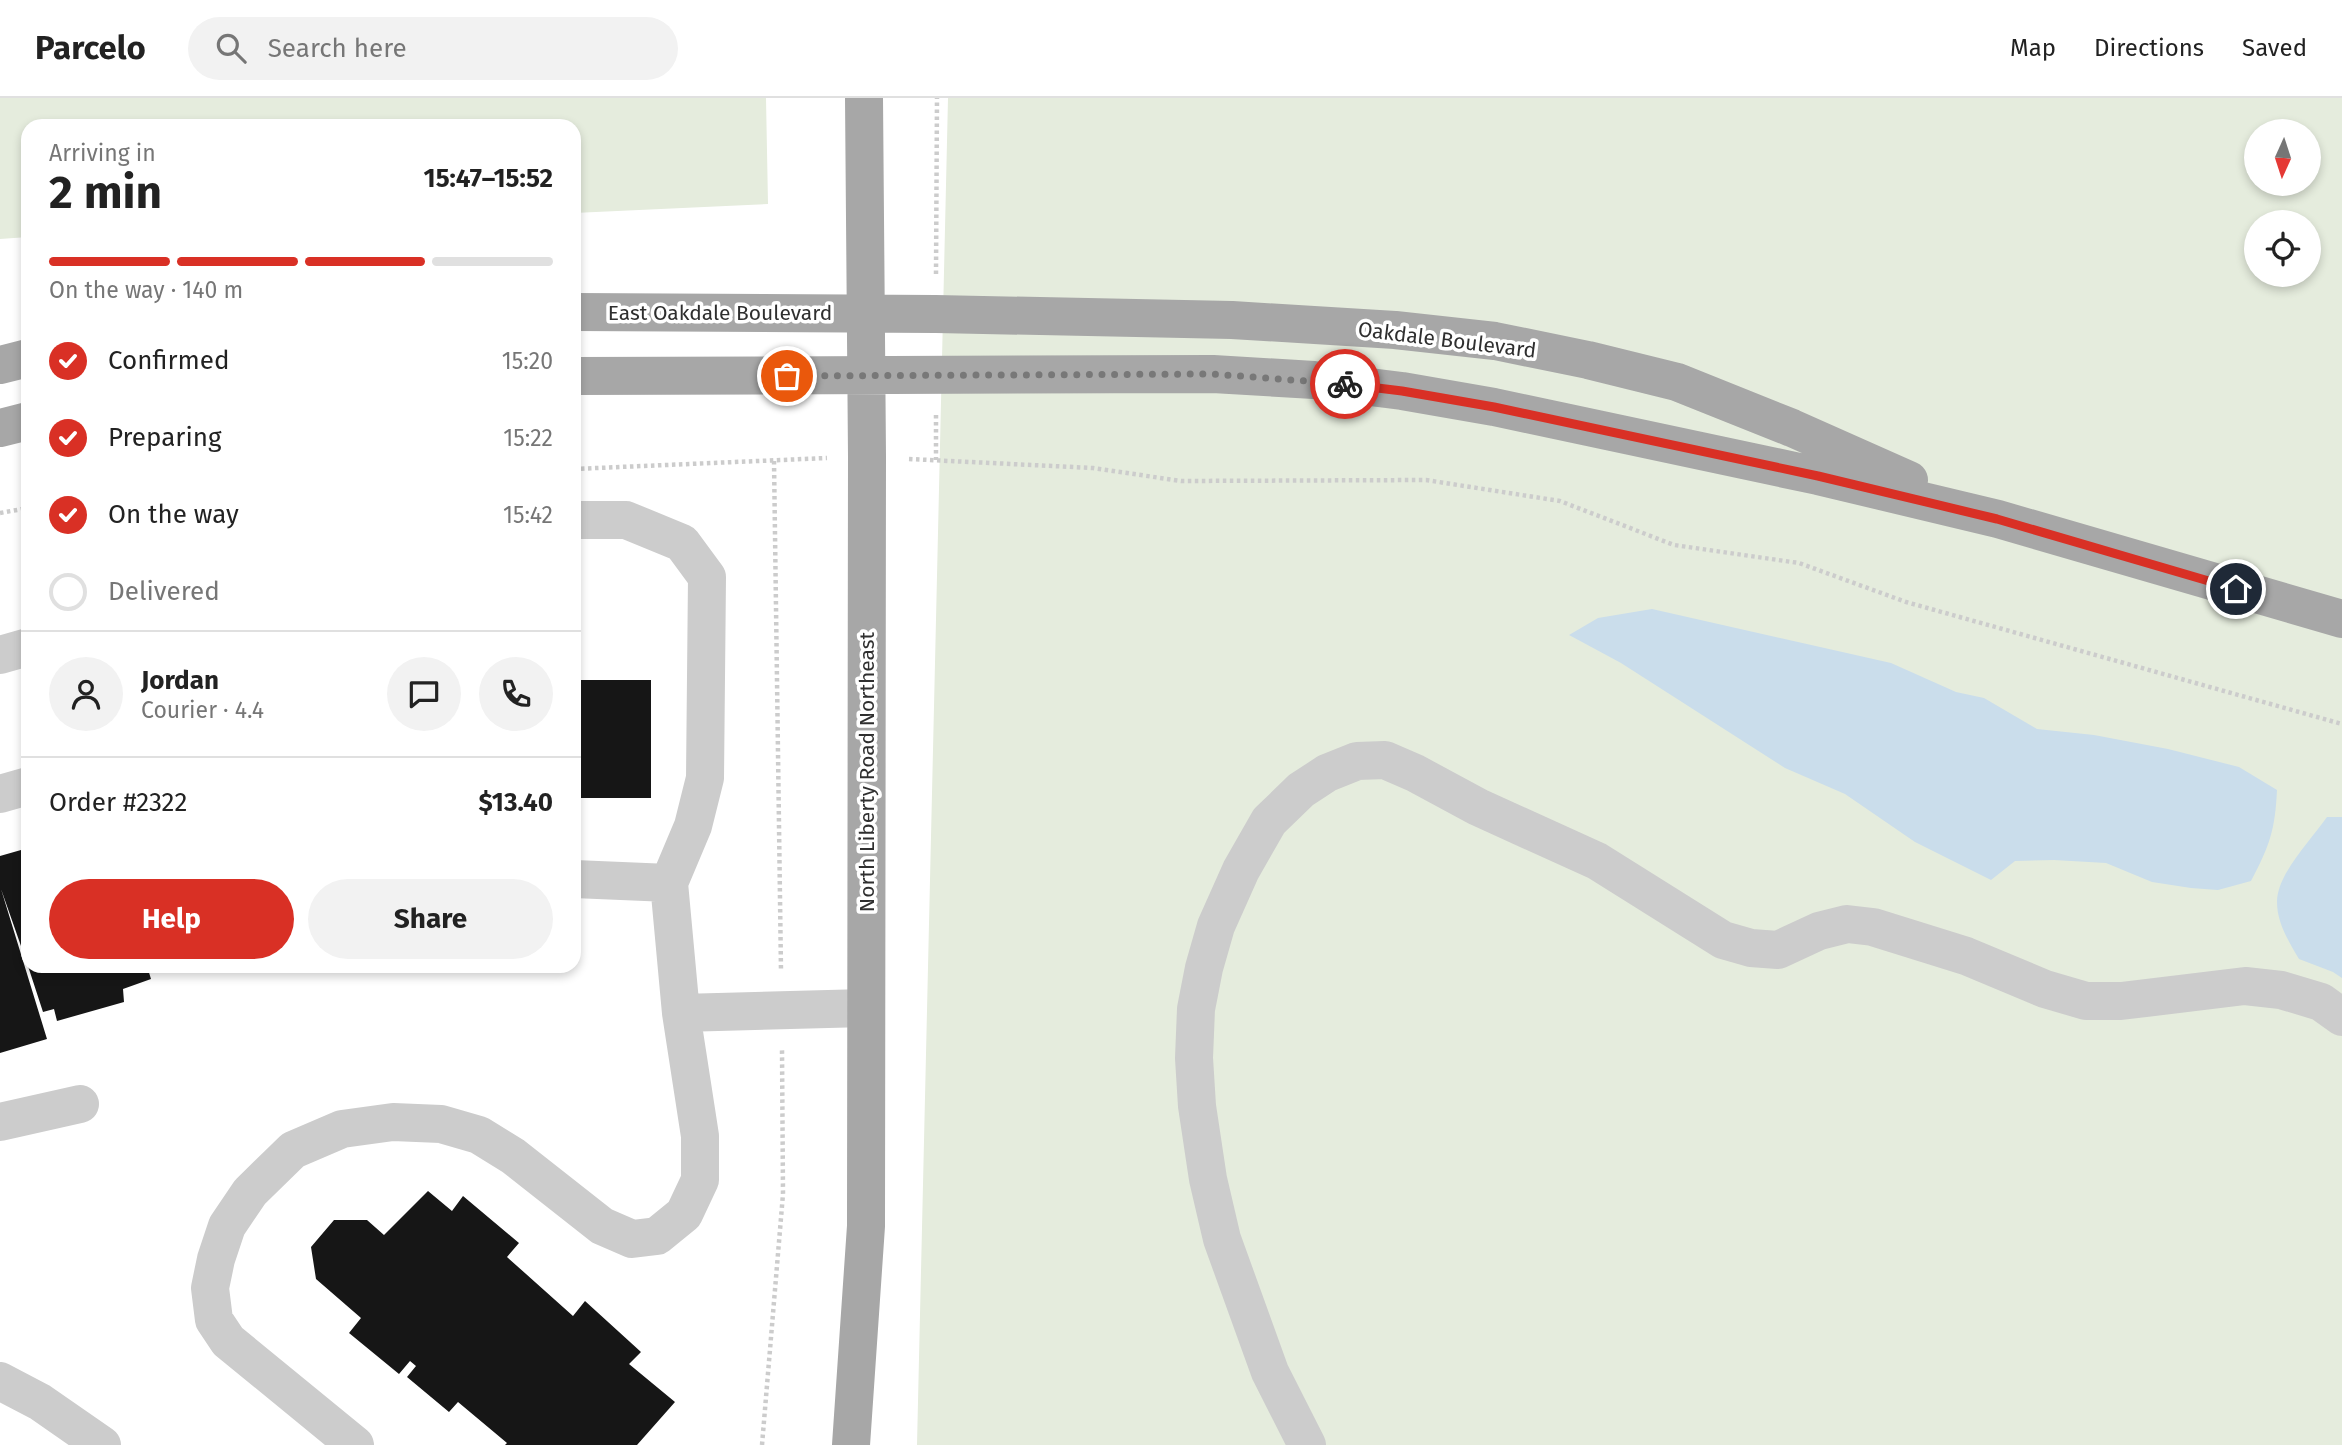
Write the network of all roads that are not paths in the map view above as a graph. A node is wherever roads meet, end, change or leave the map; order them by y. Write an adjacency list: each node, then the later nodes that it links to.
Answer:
1 (864, 98): 3 (main road, North Liberty Road Northeast)
2 (581, 312): 3 (main road, East Oakdale Boulevard)
3 (865, 313): 6 (main road, North Liberty Road Northeast); 10 (main road, Oakdale Boulevard)
4 (21, 360): 5 (main road)
5 (0, 365)
6 (866, 375): 7 (main road); 10 (main road, Oakdale Boulevard); 19 (main road, North Liberty Road Northeast)
7 (581, 376)
8 (21, 423): 9 (main road)
9 (0, 428)
10 (1997, 519): 12 (main road, Oakdale Boulevard)
11 (581, 520): 18 (street)
12 (2342, 619)
13 (21, 649): 14 (street)
14 (0, 655)
15 (21, 788): 16 (street)
16 (0, 794)
17 (581, 879): 18 (street)
18 (669, 883): 20 (street)
19 (866, 1008): 20 (street); 27 (main road, North Liberty Road Northeast)
20 (681, 1013): 26 (street)
21 (2342, 1017): 28 (street)
22 (80, 1104): 23 (street)
23 (0, 1122)
24 (0, 1381): 25 (street)
25 (102, 1445)
26 (355, 1445)
27 (851, 1445)
28 (1307, 1445)

